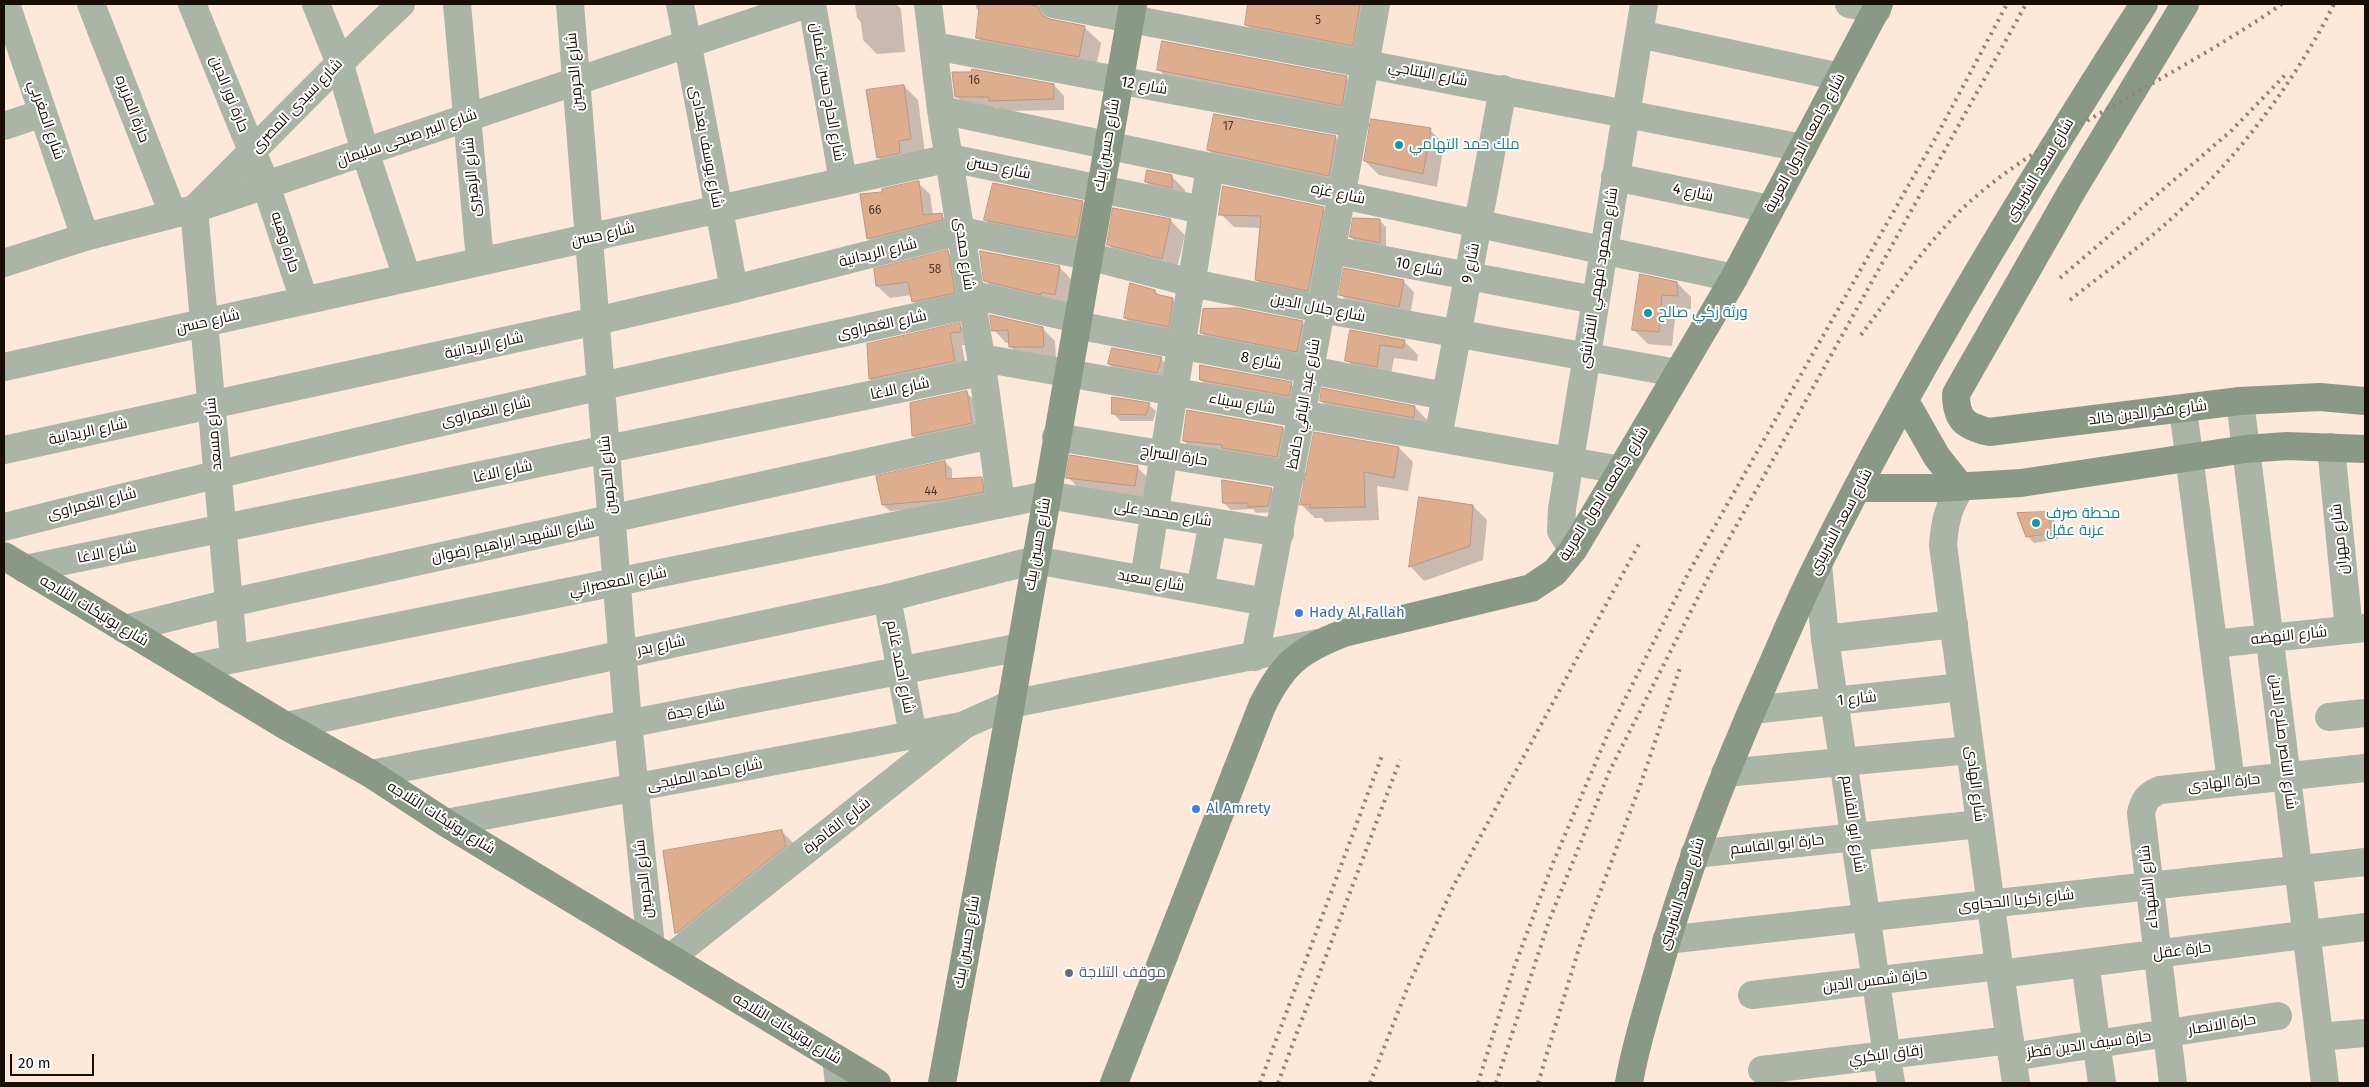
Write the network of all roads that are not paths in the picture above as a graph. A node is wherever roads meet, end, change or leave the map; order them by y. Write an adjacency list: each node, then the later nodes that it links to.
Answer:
1 (91, 4): 51 (street, حارة المزيره)
2 (192, 4): 37 (street, حارة نور الدين)
3 (316, 4): 23 (street)
4 (401, 4): 23 (street, شارع سيدى المصرى)
5 (457, 4): 32 (street, شارع الزهيرى)
6 (570, 4): 26 (street, شارع الحرمين)
7 (680, 4): 21 (street, شارع يوسف بغدادى)
8 (807, 4): 21 (street, شارع البير صبحى سليمان)
9 (812, 4): 43 (street, شارع الحاج حسن عثمان)
10 (928, 4): 22 (street, شارع حمدى)
11 (1052, 4): 19 (street, شارع البلتاجي)
12 (1376, 4): 24 (street, شارع عبد الباقي حافظ)
13 (1644, 4): 20 (street, شارع محمود فهمي النقراشى)
14 (1849, 4): 17 (street)
15 (2144, 4): 41 (main road, شارع سعد الشربينى)
16 (2184, 4): 46 (main road)
17 (1878, 7): 25 (main road, شارع جامعه الدول العربية)
18 (11, 8): 31 (street, شارع المغربي)
19 (1131, 11): 24 (street, شارع البلتاجي); 27 (main road, شارع حسين بيك)
20 (1639, 34): 25 (street); 30 (street, شارع محمود فهمي النقراشى)
21 (686, 44): 26 (street, شارع البير صبحى سليمان); 48 (street, شارع يوسف بغدادى)
22 (934, 46): 27 (street, شارع 12); 29 (street, شارع حمدى)
23 (339, 61): 37 (street, شارع سيدى المصرى); 38 (street)
24 (1366, 63): 28 (street, شارع البلتاجي); 33 (street, شارع عبد الباقي حافظ)
25 (1840, 77): 36 (main road, شارع جامعه الدول العربية)
26 (575, 81): 32 (street, شارع البير صبحى سليمان); 55 (street, شارع الحرمين)
27 (1118, 82): 33 (street, شارع 12); 35 (main road, شارع حسين بيك)
28 (1503, 88): 30 (street, شارع البلتاجي); 52 (street, شارع 9)
29 (941, 110): 35 (street, شارع غزه); 39 (street, شارع حمدى)
30 (1625, 112): 36 (street, شارع البلتاجي); 42 (street, شارع محمود فهمي النقراشى)
31 (43, 113): 34 (street); 54 (street, شارع المغربي)
32 (467, 118): 38 (street, شارع البير صبحى سليمان); 59 (street, شارع الزهيرى)
33 (1355, 124): 47 (street, شارع عبد الباقي حافظ)
34 (4, 126)
35 (1107, 145): 40 (street, شارع غزه); 45 (main road, شارع حسين بيك)
36 (1803, 148): 49 (main road, شارع جامعه الدول العربية)
37 (253, 152): 44 (street, حارة نور الدين); 51 (street, شارع سيدى المصرى)
38 (365, 152): 44 (street, شارع البير صبحى سليمان); 62 (street)
39 (950, 158): 43 (street, شارع حسن); 45 (street, شارع حسن); 53 (street, شارع حمدى)
40 (1210, 167): 47 (street, شارع غزه); 50 (street)
41 (2037, 171): 46 (main road); 84 (main road, شارع سعد الشربينى)
42 (1615, 177): 49 (street, شارع 4); 57 (street, شارع محمود فهمي النقراشى)
43 (842, 181): 48 (street, شارع حسن)
44 (266, 185): 51 (street, شارع البير صبحى سليمان); 66 (street, حارة وهبه)
45 (1099, 190): 50 (street, شارع حسن); 58 (main road, شارع حسين بيك)
46 (2072, 190): 88 (main road, شارع فخر الدين خالد)
47 (1342, 195): 52 (street, شارع غزه); 56 (street, شارع عبد الباقي حافظ)
48 (718, 208): 55 (street, شارع حسن); 65 (street, شارع يوسف بغدادى)
49 (1770, 209): 63 (main road, شارع جامعه الدول العربية)
50 (1204, 210): 64 (street)
51 (184, 212): 54 (street, شارع البير صبحى سليمان); 72 (street, شارع مسعد)
52 (1478, 224): 57 (street, شارع غزه); 61 (street, شارع 9)
53 (961, 232): 58 (street, شارع جلال الدين); 65 (street, شارع الريدانية); 67 (street, شارع حمدى)
54 (85, 237): 60 (street, شارع البير صبحى سليمان)
55 (589, 238): 59 (street, شارع حسن); 70 (street, شارع الحرمين)
56 (1332, 250): 61 (street, شارع 10); 69 (street, شارع عبد الباقي حافظ)
57 (1603, 250): 63 (street, شارع غزه); 68 (street, شارع محمود فهمي النقراشى)
58 (1088, 256): 64 (street, شارع جلال الدين); 71 (main road, شارع حسين بيك)
59 (480, 261): 62 (street, شارع حسن)
60 (4, 263)
61 (1468, 276): 68 (street, شارع 10); 73 (street, شارع 9)
62 (407, 277): 66 (street, شارع حسن)
63 (1734, 278): 79 (main road, شارع جامعه الدول العربية)
64 (1192, 283): 69 (street, شارع جلال الدين); 74 (street)
65 (734, 289): 70 (street, شارع الريدانية)
66 (304, 300): 72 (street, شارع حسن)
67 (970, 300): 71 (street, شارع 8); 76 (street, شارع حمدى); 81 (street, شارع الغمراوى)
68 (1595, 300): 75 (street, شارع محمود فهمي النقراشى)
69 (1321, 309): 73 (street, شارع جلال الدين); 78 (street, شارع عبد الباقي حافظ)
70 (596, 321): 81 (street, شارع الحرمين); 87 (street, شارع الريدانية)
71 (1076, 322): 74 (street, شارع 8); 80 (main road, شارع حسين بيك)
72 (204, 323): 77 (street, شارع حسن); 87 (street, شارع مسعد)
73 (1457, 333): 75 (street, شارع جلال الدين); 83 (street, شارع 9)
74 (1182, 346): 78 (street, شارع 8); 82 (street)
75 (1586, 356): 79 (street, شارع جلال الدين); 100 (street, شارع محمود فهمي النقراشى)
76 (981, 365): 80 (street, شارع سيناء); 90 (street, شارع حمدى); 97 (street, شارع الاغا)
77 (4, 367)
78 (1310, 370): 83 (street, شارع 8); 89 (street, شارع عبد الباقي حافظ)
79 (1677, 372): 101 (main road, شارع جامعه الدول العربية)
80 (1068, 373): 82 (street, شارع سيناء); 91 (main road, شارع حسين بيك)
81 (601, 386): 97 (street, شارع الحرمين); 102 (street, شارع الغمراوى)
82 (1174, 392): 89 (street, شارع سيناء); 98 (street)
83 (1446, 396): 92 (street, شارع 9)
84 (1905, 401): 104 (main road); 105 (main road, شارع سعد الشربينى)
85 (2240, 401): 86 (main road, شارع فخر الدين خالد); 88 (main road, شارع فخر الدين خالد); 94 (street, شارع الناصر صلاح الدين)
86 (2365, 401)
87 (212, 405): 95 (street, شارع الريدانية); 102 (street, شارع مسعد)
88 (2183, 409): 99 (street)
89 (1302, 414): 92 (street, شارع سيناء); 103 (street, شارع عبد الباقي حافظ)
90 (991, 435): 107 (street, شارع حمدى); 109 (street, شارع الشهيد ابراهيم رضوان)
91 (1056, 437): 98 (street, حارة السراج); 106 (main road, شارع حسين بيك)
92 (1438, 438): 100 (street, شارع سيناء)
93 (2331, 447): 94 (main road); 96 (main road); 126 (street, شارع مهران)
94 (2246, 449): 99 (main road); 127 (street, شارع الناصر صلاح الدين)
95 (4, 450)
96 (2365, 450)
97 (606, 451): 109 (street, شارع الحرمين); 112 (street, شارع الاغا)
98 (1164, 454): 103 (street, حارة السراج); 108 (street)
99 (2189, 456): 104 (main road); 130 (street)
100 (1569, 461): 101 (street, شارع سيناء); 114 (street, شارع محمود فهمي النقراشى)
101 (1621, 470): 114 (main road, شارع جامعه الدول العربية)
102 (218, 473): 111 (street, شارع الغمراوى); 112 (street, شارع مسعد)
103 (1291, 474): 113 (street, شارع عبد الباقي حافظ)
104 (1961, 487): 105 (main road); 124 (street, شارع الهادى)
105 (1858, 488): 117 (main road, شارع سعد الشربينى)
106 (1046, 495): 107 (street, شارع المعصراني); 108 (street, شارع محمد على); 115 (main road, شارع حسين بيك)
107 (1001, 504): 119 (street, شارع المعصراني)
108 (1155, 512): 110 (street, شارع محمد على); 118 (street)
109 (612, 519): 119 (street, شارع الحرمين); 123 (street, شارع الشهيد ابراهيم رضوان)
110 (1213, 522): 113 (street, شارع محمد على); 120 (street)
111 (4, 527)
112 (222, 530): 116 (street, شارع الاغا); 123 (street, شارع مسعد)
113 (1280, 533): 122 (street, شارع عبد الباقي حافظ)
114 (1573, 550): 129 (main road, شارع جامعه الدول العربية)
115 (1036, 560): 118 (street, شارع سعيد); 121 (street, شارع بدر); 131 (main road, شارع حسين بيك)
116 (14, 563): 125 (main road, شارع بوتيكات الثلاجه)
117 (1818, 564): 128 (street, شارع ابو القاسم); 140 (main road, شارع سعد الشربينى)
118 (1144, 580): 120 (street, شارع سعيد)
119 (617, 582): 132 (street, شارع الحرمين); 134 (street, شارع المعصراني)
120 (1200, 590): 122 (street, شارع سعيد)
121 (887, 598): 132 (street, شارع بدر); 136 (street, شارع احمد غانم)
122 (1266, 602): 133 (street, شارع عبد الباقي حافظ)
123 (229, 603): 125 (street, شارع الشهيد ابراهيم رضوان); 134 (street, شارع مسعد)
124 (1954, 624): 128 (street); 137 (street, شارع الهادى)
125 (124, 629): 135 (main road, شارع بوتيكات الثلاجه)
126 (2357, 629): 127 (street, شارع النهضه)
127 (2270, 638): 130 (street, شارع النهضه); 152 (street, شارع الناصر صلاح الدين)
128 (1825, 639): 138 (street, شارع ابو القاسم)
129 (1318, 643): 133 (street, شارع القاهرة); 185 (main road, شارع جامعه الدول العربية)
130 (2213, 644): 153 (street)
131 (1021, 647): 136 (street, شارع جدة); 139 (main road, شارع حسين بيك)
132 (623, 654): 143 (street, شارع الحرمين); 145 (street, شارع بدر)
133 (1256, 657): 139 (street, شارع القاهرة)
134 (234, 659): 135 (street, شارع المعصراني)
135 (190, 668): 145 (main road, شارع بوتيكات الثلاجه)
136 (901, 670): 143 (street, شارع جدة); 146 (street, شارع احمد غانم)
137 (1962, 687): 138 (street, شارع 1); 147 (street, شارع الهادى)
138 (1834, 701): 140 (street, شارع 1); 148 (street, شارع ابو القاسم)
139 (1011, 704): 144 (street, شارع القاهرة); 184 (main road, شارع حسين بيك)
140 (1752, 710): 150 (main road, شارع سعد الشربينى)
141 (2365, 713): 142 (street)
142 (2329, 717)
143 (628, 723): 151 (street, شارع جدة); 154 (street, شارع الحرمين)
144 (964, 725): 146 (street, شارع حامد المليجى); 168 (street, شارع القاهرة)
145 (286, 726): 151 (main road, شارع بوتيكات الثلاجه)
146 (913, 735): 154 (street, شارع حامد المليجى)
147 (1970, 750): 148 (street); 157 (street, شارع الهادى)
148 (1843, 762): 150 (street); 158 (street, شارع ابو القاسم)
149 (2365, 768): 152 (street, حارة الهادى)
150 (1725, 773): 159 (main road, شارع سعد الشربينى)
151 (370, 774): 156 (main road, شارع بوتيكات الثلاجه)
152 (2287, 777): 153 (street, حارة الهادى); 161 (street, شارع الناصر صلاح الدين)
153 (2231, 782): 155 (street, حارة الهادى)
154 (634, 788): 156 (street, شارع حامد المليجى); 168 (street, شارع الحرمين)
155 (2160, 790): 162 (street, شارع الشهداء)
156 (446, 823): 168 (main road, شارع بوتيكات الثلاجه)
157 (1980, 824): 158 (street, حارة ابو القاسم); 163 (street, شارع الهادى)
158 (1854, 837): 159 (street, حارة ابو القاسم); 164 (street, شارع ابو القاسم)
159 (1694, 854): 167 (main road, شارع سعد الشربينى)
160 (2365, 862): 161 (street, شارع زكريا الحجاوى)
161 (2298, 870): 162 (street, شارع زكريا الحجاوى); 166 (street, شارع الناصر صلاح الدين)
162 (2148, 886): 163 (street, شارع زكريا الحجاوى); 169 (street, شارع الشهداء)
163 (1990, 904): 164 (street, شارع زكريا الحجاوى); 171 (street, شارع الهادى)
164 (1866, 917): 167 (street, شارع زكريا الحجاوى); 172 (street, شارع ابو القاسم)
165 (2365, 928): 166 (street, حارة عقل)
166 (2306, 935): 169 (street, حارة عقل); 177 (street, شارع الناصر صلاح الدين)
167 (1666, 940): 186 (main road, شارع سعد الشربينى)
168 (661, 952): 182 (main road, شارع بوتيكات الثلاجه)
169 (2157, 954): 170 (street, حارة عقل); 176 (street, شارع الشهداء)
170 (2085, 964): 171 (street, حارة عقل); 178 (street)
171 (1999, 970): 172 (street, حارة شمس الدين); 179 (street, شارع الهادى)
172 (1876, 980): 173 (street, حارة شمس الدين); 180 (street, شارع ابو القاسم)
173 (1752, 995)
174 (2278, 1016): 176 (street, حارة الانصار)
175 (2365, 1033): 177 (street)
176 (2166, 1034): 178 (street, حارة سيف الدين قطز); 190 (street, شارع الشهداء)
177 (2319, 1037): 191 (street, شارع الناصر صلاح الدين)
178 (2096, 1044): 179 (street, حارة سيف الدين قطز); 189 (street)
179 (2011, 1048): 180 (street, زقاق البكري); 188 (street, شارع الهادى)
180 (1887, 1055): 181 (street, زقاق البكري); 187 (street, شارع ابو القاسم)
181 (1762, 1070)
182 (838, 1071): 183 (main road, شارع بوتيكات الثلاجه)
183 (877, 1083)
184 (942, 1083)
185 (1114, 1083)
186 (1629, 1083)
187 (1891, 1083)
188 (2016, 1083)
189 (2102, 1083)
190 (2173, 1083)
191 (2325, 1083)

